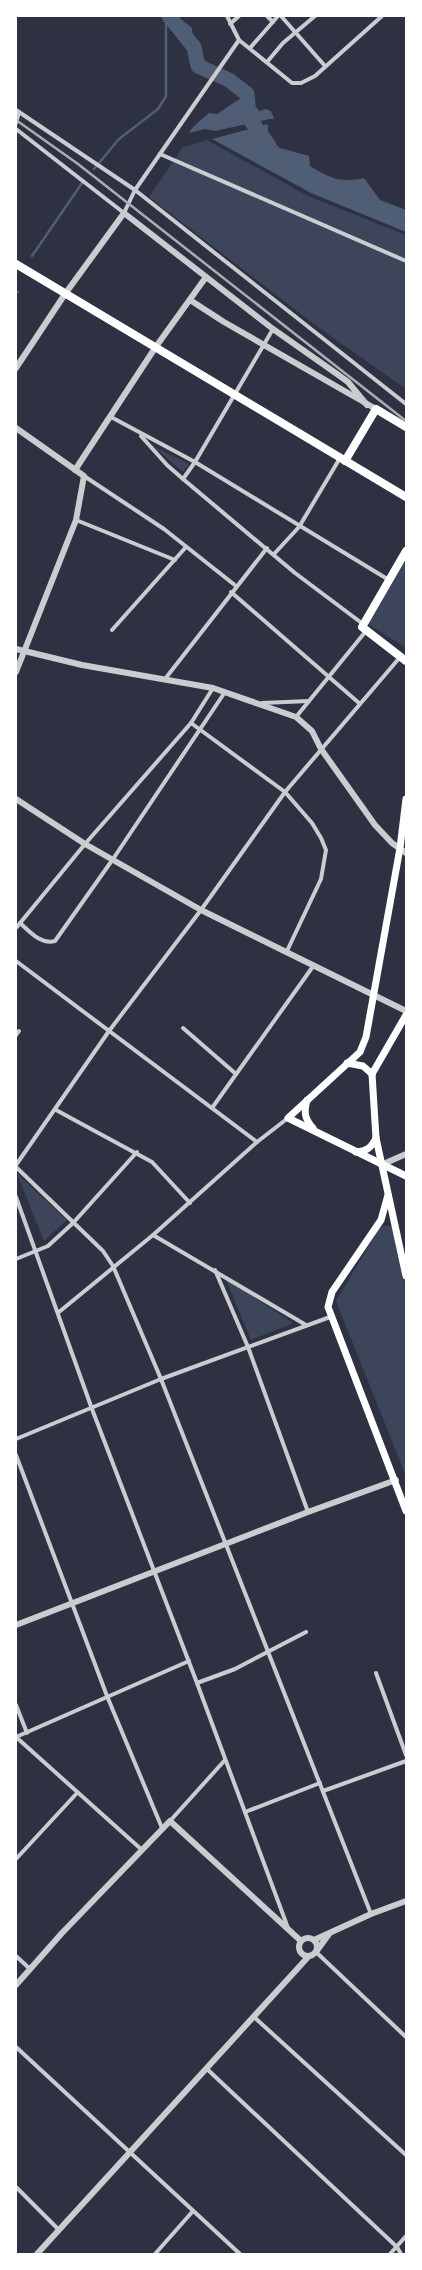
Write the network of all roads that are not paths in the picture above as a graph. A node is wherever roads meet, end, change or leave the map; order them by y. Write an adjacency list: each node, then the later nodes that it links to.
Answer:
1 (227, 16): 9 (street)
2 (239, 16): 9 (street)
3 (267, 16): 8 (street)
4 (278, 16): 8 (street)
5 (281, 16): 10 (street)
6 (315, 16): 10 (street)
7 (382, 16): 14 (street)
8 (274, 22): 12 (street)
9 (230, 24): 11 (street)
10 (296, 32): 13 (street); 14 (street)
11 (239, 40): 12 (street); 18 (street)
12 (250, 48): 13 (street)
13 (267, 62): 14 (street)
14 (326, 66)
15 (17, 111): 16 (street); 19 (street)
16 (16, 123)
17 (16, 129): 20 (street)
18 (160, 154): 19 (street); 21 (street)
19 (135, 190): 20 (street); 31 (street)
20 (124, 213): 23 (street); 24 (street)
21 (406, 262)
22 (16, 264): 24 (main road)
23 (206, 277): 25 (street); 26 (street)
24 (65, 294): 28 (main road); 29 (street)
25 (190, 300): 27 (street); 28 (street)
26 (273, 329): 27 (street); 32 (street)
27 (264, 345): 30 (street); 32 (street)
28 (155, 348): 30 (main road); 34 (street)
29 (16, 368)
30 (235, 395): 38 (main road); 39 (street)
31 (406, 404)
32 (366, 405): 33 (street)
33 (376, 409): 35 (main road); 38 (main road)
34 (111, 417): 37 (street); 40 (street)
35 (406, 427)
36 (16, 428): 40 (street)
37 (138, 433): 39 (street); 42 (street)
38 (343, 459): 43 (main road); 45 (street)
39 (195, 462): 42 (street); 45 (street)
40 (75, 470): 41 (street)
41 (84, 476): 44 (street); 46 (street)
42 (183, 479): 47 (street)
43 (406, 497)
44 (76, 520): 50 (street); 57 (street)
45 (299, 526): 49 (street); 51 (street)
46 (186, 547): 50 (street); 52 (street)
47 (267, 548): 49 (street); 52 (street)
48 (406, 551): 51 (main road)
49 (274, 554): 54 (street)
50 (175, 560): 55 (street)
51 (389, 580): 54 (main road)
52 (236, 586): 53 (street)
53 (231, 592): 60 (street); 61 (street)
54 (364, 627): 58 (main road); 60 (street)
55 (112, 630)
56 (16, 649): 57 (street)
57 (23, 652): 59 (street); 61 (street)
58 (405, 660): 66 (street)
59 (16, 672)
60 (328, 677): 64 (street); 66 (street)
61 (165, 679): 62 (street)
62 (213, 688): 63 (street); 68 (street)
63 (226, 691): 65 (street); 69 (street)
64 (309, 701): 65 (street); 67 (street)
65 (262, 703): 67 (street)
66 (359, 703): 70 (street)
67 (296, 717): 70 (street)
68 (192, 722): 69 (street); 74 (street)
69 (200, 729): 71 (street); 76 (street)
70 (321, 749): 71 (street); 75 (street)
71 (285, 792): 77 (street); 80 (street)
72 (16, 799): 74 (street)
73 (406, 799): 75 (main road)
74 (85, 844): 76 (street); 78 (street)
75 (403, 850): 83 (main road)
76 (112, 859): 77 (street); 78 (street)
77 (201, 910): 80 (street); 87 (street)
78 (20, 923): 79 (street)
79 (16, 928)
80 (287, 951): 82 (street)
81 (16, 961): 87 (street)
82 (314, 965): 83 (street); 89 (street)
83 (374, 993): 84 (street); 88 (main road)
84 (406, 1011)
85 (406, 1015): 90 (main road)
86 (183, 1028): 89 (street)
87 (109, 1031): 92 (street); 93 (street)
88 (347, 1063): 90 (main road); 91 (main road)
89 (236, 1074): 92 (street)
90 (372, 1074): 96 (main road)
91 (307, 1100): 94 (main road); 95 (main road)
92 (212, 1108): 97 (street)
93 (56, 1110): 98 (street); 102 (street)
94 (288, 1118): 95 (main road); 97 (street)
95 (316, 1131): 99 (main road)
96 (376, 1138): 99 (main road); 101 (main road)
97 (257, 1142): 106 (street)
98 (137, 1152): 106 (street); 108 (street)
99 (356, 1152): 101 (main road)
100 (406, 1154): 101 (street)
101 (381, 1165): 103 (main road); 104 (main road)
102 (16, 1166): 108 (street)
103 (406, 1176)
104 (388, 1195): 107 (main road); 109 (main road)
105 (16, 1197): 111 (street)
106 (190, 1203): 110 (street)
107 (381, 1220): 109 (main road); 117 (main road)
108 (73, 1223): 111 (street); 113 (street)
109 (396, 1226): 115 (main road)
110 (153, 1235): 113 (street); 114 (street)
111 (34, 1252): 112 (street); 116 (street)
112 (16, 1260)
113 (113, 1266): 116 (street); 120 (street)
114 (215, 1270): 118 (street); 119 (street)
115 (406, 1276)
116 (58, 1312): 121 (street)
117 (330, 1317): 118 (street); 124 (main road)
118 (306, 1325): 119 (street)
119 (248, 1347): 120 (street); 126 (street)
120 (161, 1379): 121 (street); 127 (street)
121 (92, 1409): 122 (street); 128 (street)
122 (16, 1439)
123 (16, 1455): 129 (street)
124 (396, 1480): 125 (main road); 126 (street)
125 (406, 1510)
126 (308, 1512): 127 (street)
127 (225, 1545): 128 (street); 132 (street)
128 (155, 1571): 129 (street); 133 (street)
129 (72, 1602): 130 (street); 136 (street)
130 (16, 1625)
131 (306, 1632): 132 (street)
132 (269, 1652): 135 (street); 143 (street)
133 (189, 1661): 135 (street); 136 (street)
134 (376, 1673): 140 (street)
135 (197, 1683): 141 (street)
136 (107, 1696): 138 (street); 148 (street)
137 (16, 1705): 138 (street)
138 (27, 1733): 139 (street)
139 (16, 1737): 145 (street)
140 (406, 1755)
141 (225, 1760): 146 (street); 147 (street)
142 (406, 1761): 144 (street)
143 (320, 1783): 144 (street); 146 (street)
144 (323, 1791): 152 (street)
145 (77, 1792): 149 (street); 150 (street)
146 (245, 1812): 153 (street)
147 (170, 1821): 148 (street); 153 (street)
148 (162, 1828): 149 (street)
149 (142, 1850): 162 (street)
150 (16, 1859)
151 (406, 1901): 152 (street)
152 (371, 1914): 154 (street)
153 (289, 1929): 155 (street)
154 (330, 1932): 156 (street); 158 (street)
155 (301, 1940): 156 (street); 157 (street)
156 (314, 1940): 158 (street)
157 (300, 1952): 160 (street); 161 (street)
158 (316, 1952): 160 (street); 165 (street)
159 (16, 1956): 162 (street)
160 (309, 1956): 161 (street)
161 (300, 1964): 164 (street)
162 (30, 1969): 163 (street)
163 (16, 1984)
164 (254, 2017): 167 (street); 169 (street)
165 (406, 2037)
166 (16, 2047): 168 (street)
167 (207, 2069): 168 (street); 174 (street)
168 (130, 2152): 171 (street); 172 (street)
169 (406, 2156)
170 (16, 2187): 172 (street)
171 (193, 2211): 176 (street); 177 (street)
172 (58, 2229): 175 (street)
173 (406, 2236): 174 (street)
174 (397, 2247): 178 (street); 179 (street)
175 (37, 2254)
176 (155, 2254)
177 (240, 2254)
178 (390, 2254)
179 (401, 2254)

